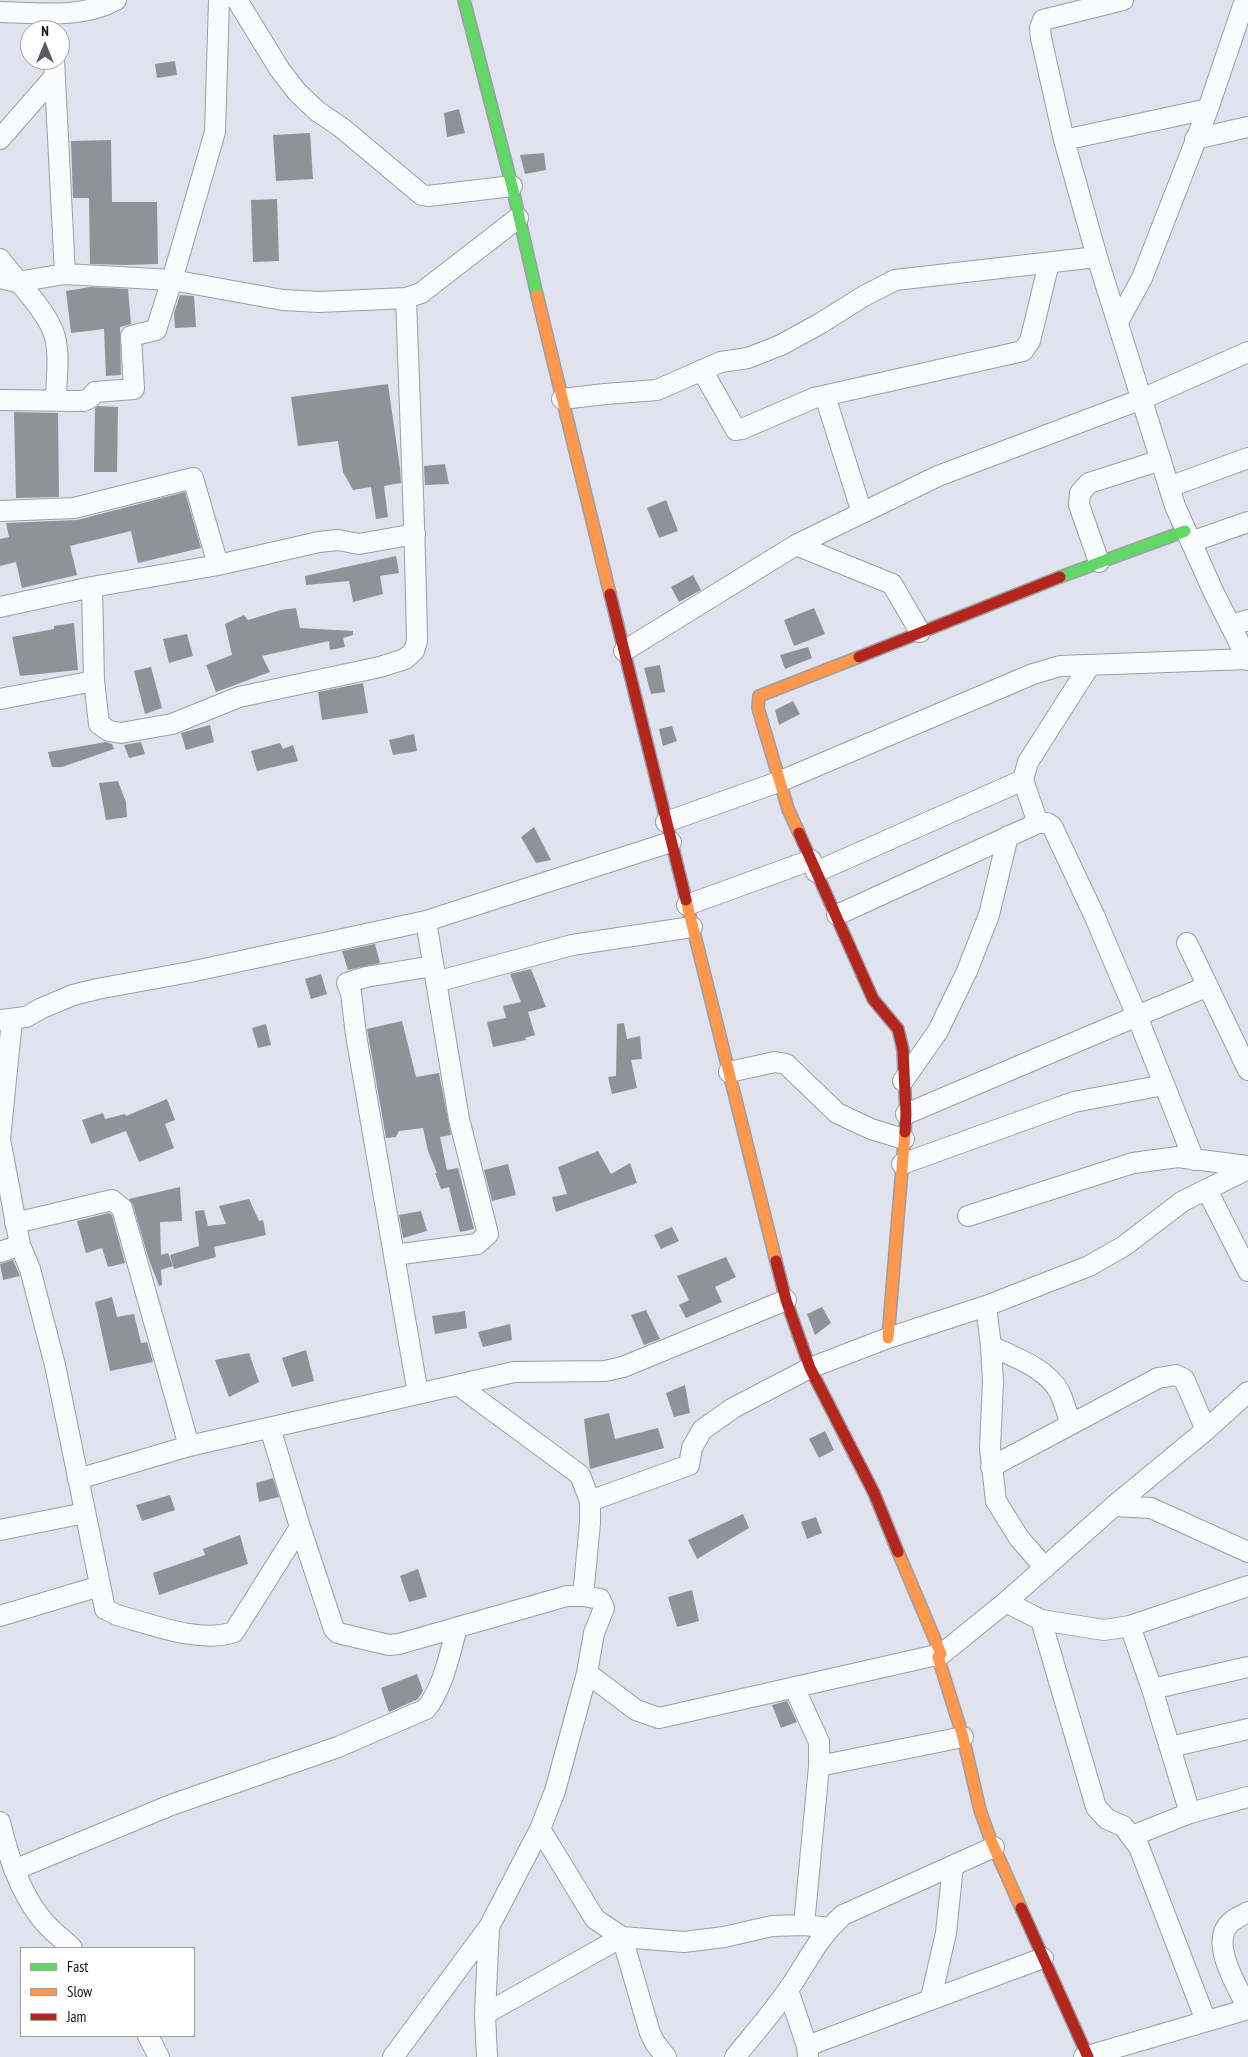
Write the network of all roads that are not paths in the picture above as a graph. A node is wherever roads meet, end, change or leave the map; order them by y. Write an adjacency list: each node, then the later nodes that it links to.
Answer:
1 (116, 0): 8 (street)
2 (219, 0): 23 (street)
3 (237, 0): 16 (street)
4 (464, 0): 16 (street)
5 (1123, 0): 14 (street)
6 (1245, 0): 11 (street)
7 (0, 12): 8 (street)
8 (46, 14)
9 (53, 70): 13 (street)
10 (55, 70): 21 (street)
11 (1208, 109): 14 (street); 15 (street)
12 (1248, 127): 15 (street)
13 (0, 140)
14 (1064, 140): 18 (street)
15 (1195, 140): 25 (street)
16 (512, 186): 17 (street)
17 (518, 218): 24 (street); 28 (street)
18 (1097, 257): 20 (street); 25 (street)
19 (0, 259): 22 (street)
20 (1049, 263): 27 (street); 29 (street)
21 (66, 274): 22 (street); 23 (street)
22 (9, 280): 32 (street)
23 (172, 280): 24 (street); 32 (street)
24 (406, 298): 39 (street)
25 (1118, 322): 30 (street)
26 (1248, 352): 30 (street)
27 (702, 370): 28 (street); 29 (street)
28 (560, 394): 48 (street)
29 (824, 396): 37 (street)
30 (1142, 399): 34 (street); 37 (street)
31 (0, 400): 32 (street)
32 (56, 400)
33 (1248, 458): 35 (street)
34 (1161, 460): 35 (street); 42 (street)
35 (1169, 487): 40 (street)
36 (0, 511): 43 (street)
37 (862, 513): 41 (street)
38 (1248, 522): 40 (street)
39 (415, 534): 43 (street); 51 (street)
40 (1188, 537): 42 (street); 46 (street)
41 (796, 545): 47 (street); 48 (street)
42 (1099, 562): 47 (street)
43 (218, 565): 44 (street)
44 (92, 586): 45 (street); 51 (street)
45 (0, 607)
46 (1239, 623): 49 (street)
47 (920, 632): 54 (street)
48 (624, 651): 56 (street)
49 (1248, 659): 50 (street)
50 (1090, 665): 53 (street); 54 (street)
51 (94, 682): 52 (street)
52 (0, 699)
53 (1023, 780): 55 (street); 58 (street)
54 (781, 781): 56 (street); 58 (street)
55 (1038, 823): 57 (street); 66 (street)
56 (668, 832): 59 (street); 61 (street)
57 (1008, 836): 60 (street); 70 (street)
58 (814, 866): 59 (street); 60 (street)
59 (687, 906): 62 (street)
60 (838, 915): 70 (street)
61 (426, 921): 64 (street); 67 (street)
62 (692, 927): 64 (street); 69 (street)
63 (1187, 943): 65 (street)
64 (434, 974): 83 (street); 83 (street)
65 (1208, 986): 66 (street); 68 (street)
66 (1137, 1016): 71 (street); 72 (street)
67 (6, 1020): 73 (street)
68 (1248, 1070)
69 (729, 1072): 74 (street); 85 (street)
70 (903, 1081): 72 (street)
71 (1164, 1085): 75 (street); 76 (street)
72 (906, 1114): 74 (street)
73 (0, 1139): 80 (street)
74 (904, 1139): 76 (street)
75 (1194, 1160): 77 (street); 79 (street)
76 (902, 1164): 87 (street)
77 (1248, 1168): 78 (street)
78 (1207, 1190): 84 (street); 86 (street)
79 (968, 1216)
80 (15, 1223): 81 (street); 96 (street)
81 (20, 1245): 82 (street); 98 (street)
82 (0, 1252)
83 (394, 1255): 92 (street)
84 (1248, 1271)
85 (786, 1300): 89 (street); 90 (street)
86 (986, 1306): 87 (street); 88 (street)
87 (888, 1338): 89 (street)
88 (992, 1346): 93 (street); 97 (street)
89 (810, 1368): 99 (street); 114 (street)
90 (458, 1385): 92 (street); 99 (street)
91 (1248, 1392): 95 (street)
92 (418, 1394): 94 (street)
93 (1071, 1424): 95 (street); 97 (street)
94 (270, 1428): 96 (street); 102 (street)
95 (1206, 1430): 100 (street)
96 (189, 1446): 98 (street)
97 (992, 1467): 105 (street)
98 (78, 1479): 101 (street)
99 (590, 1501): 108 (street)
100 (1114, 1506): 104 (street); 105 (street)
101 (85, 1513): 103 (street); 106 (street)
102 (300, 1527): 106 (street); 113 (street)
103 (0, 1530)
104 (1248, 1552)
105 (1044, 1568): 109 (street)
106 (100, 1586): 110 (street)
107 (1248, 1586): 112 (street)
108 (583, 1596): 113 (street); 116 (street)
109 (1006, 1602): 111 (street); 114 (street)
110 (0, 1616)
111 (1041, 1620): 112 (street); 127 (street)
112 (1130, 1626): 118 (street)
113 (456, 1628): 130 (street)
114 (939, 1656): 117 (street); 120 (street)
115 (1248, 1667): 118 (street)
116 (587, 1673): 117 (street); 126 (street)
117 (794, 1687): 122 (street)
118 (1152, 1689): 121 (street)
119 (1248, 1729): 121 (street)
120 (963, 1737): 122 (street); 128 (street)
121 (1170, 1747): 124 (street)
122 (819, 1766): 132 (street)
123 (1248, 1796): 124 (street)
124 (1190, 1813): 127 (street)
125 (0, 1822): 130 (street)
126 (540, 1829): 133 (street); 135 (street)
127 (1132, 1836): 141 (street)
128 (994, 1847): 129 (street); 137 (street)
129 (953, 1866): 134 (street); 139 (street)
130 (14, 1870): 136 (street)
131 (1248, 1912): 141 (street)
132 (804, 1925): 134 (street); 135 (street)
133 (489, 1928): 140 (street); 145 (street)
134 (829, 1928): 138 (street)
135 (622, 1937): 140 (street); 147 (street)
136 (71, 1947)
137 (1043, 1958): 139 (street); 149 (street)
138 (788, 1990): 143 (street); 148 (street)
139 (931, 1998): 143 (street)
140 (485, 2014): 146 (street)
141 (1206, 2021): 149 (street)
142 (149, 2037): 144 (street)
143 (807, 2051)
144 (159, 2057)
145 (393, 2057)
146 (487, 2057)
147 (666, 2057)
148 (735, 2057)
149 (1086, 2057)

